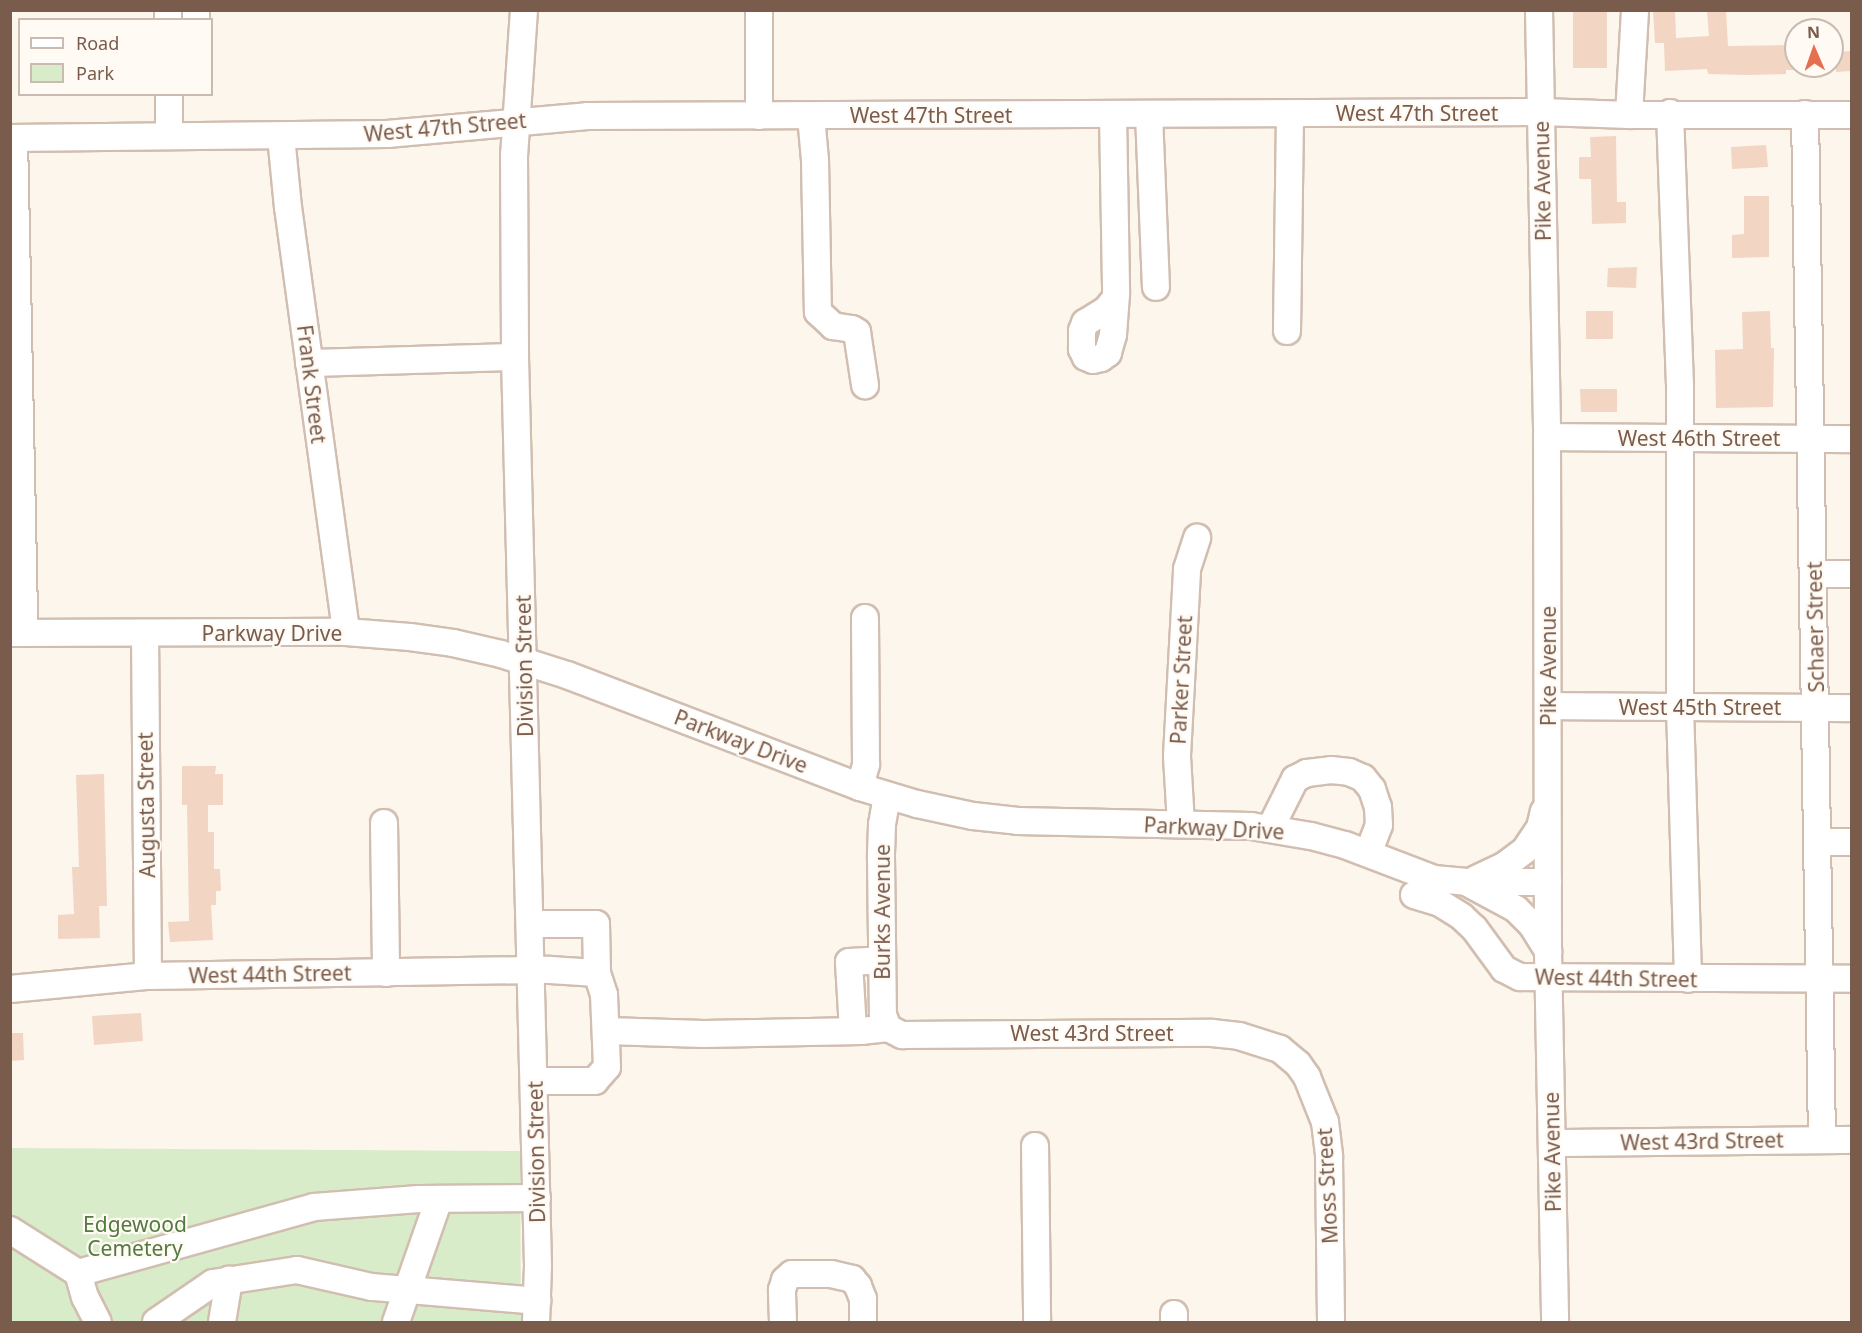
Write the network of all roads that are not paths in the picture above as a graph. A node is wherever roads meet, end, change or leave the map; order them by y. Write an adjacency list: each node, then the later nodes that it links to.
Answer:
1 (524, 10): 16 (street, Division Street)
2 (759, 10): 12 (street)
3 (1539, 10): 6 (street, Pike Avenue)
4 (1635, 10): 14 (street)
5 (176, 96): 17 (street)
6 (1540, 112): 9 (street, West 47th Street); 14 (street, West 47th Street); 26 (street, Pike Avenue)
7 (1113, 114): 8 (street, West 47th Street); 13 (street, West 47th Street); 21 (street)
8 (1149, 114): 9 (street, West 47th Street); 20 (street)
9 (1290, 114): 22 (street)
10 (1670, 114): 11 (street, West 47th Street); 14 (street, West 47th Street); 27 (street)
11 (1805, 114): 15 (street, West 47th Street); 28 (street, Schaer Street)
12 (759, 116): 13 (street, West 47th Street); 16 (street, West 47th Street)
13 (811, 116): 25 (street)
14 (1629, 116)
15 (1851, 116)
16 (517, 121): 18 (street, West 47th Street); 23 (street, Division Street)
17 (169, 136): 18 (street, West 47th Street); 19 (street, West 47th Street)
18 (281, 136): 24 (street, Frank Street)
19 (12, 138): 35 (street)
20 (1156, 287)
21 (1114, 299)
22 (1287, 331)
23 (515, 357): 24 (street); 37 (street, Division Street)
24 (309, 363): 34 (street, Frank Street)
25 (865, 385)
26 (1547, 437): 27 (street, West 46th Street); 38 (street, Pike Avenue)
27 (1680, 439): 28 (street, West 46th Street); 39 (street)
28 (1812, 439): 29 (street, West 46th Street); 31 (street, Schaer Street)
29 (1851, 439)
30 (1197, 538): 46 (street, Parker Street)
31 (1814, 574): 32 (street); 40 (street, Schaer Street)
32 (1851, 574)
33 (865, 618): 42 (street)
34 (346, 632): 36 (street, Parkway Drive); 37 (street, Parkway Drive)
35 (17, 633): 36 (street, Parkway Drive)
36 (145, 633): 60 (street, Augusta Street)
37 (524, 662): 42 (street, Parkway Drive); 54 (street, Division Street)
38 (1548, 705): 39 (street, West 45th Street); 44 (street, Pike Avenue)
39 (1680, 707): 40 (street, West 45th Street); 64 (street)
40 (1816, 708): 41 (street, West 45th Street); 48 (street, Schaer Street)
41 (1851, 708)
42 (860, 787): 43 (street, Parkway Drive)
43 (887, 796): 46 (street, Parkway Drive); 56 (street, Burks Avenue)
44 (1548, 797): 51 (street, Parkway Drive); 52 (street, Pike Avenue)
45 (384, 823): 58 (street)
46 (1181, 824): 47 (street, Parkway Drive)
47 (1270, 829): 50 (street, Parkway Drive); 50 (street)
48 (1818, 842): 49 (street); 62 (street, Schaer Street)
49 (1851, 842)
50 (1368, 853): 51 (street, Parkway Drive)
51 (1467, 882): 52 (street, Parkway Drive); 55 (street, Parkway Drive)
52 (1548, 882): 55 (street, Pike Avenue)
53 (1414, 895): 61 (street, West 44th Street)
54 (530, 924): 57 (street, Division Street); 59 (street)
55 (1548, 951): 61 (street, Pike Avenue)
56 (882, 960): 66 (street, Burks Avenue); 67 (street)
57 (531, 971): 58 (street, West 44th Street); 59 (street, West 44th Street); 70 (street, Division Street)
58 (386, 973): 60 (street, West 44th Street)
59 (597, 973): 68 (street)
60 (148, 976): 65 (street, West 44th Street)
61 (1549, 978): 64 (street, West 44th Street); 73 (street, Pike Avenue)
62 (1820, 979): 63 (street, West 44th Street); 64 (street, West 44th Street); 71 (street, Schaer Street)
63 (1851, 979)
64 (1688, 980)
65 (10, 989)
66 (888, 1028): 67 (street, West 43rd Street); 69 (street, West 43rd Street)
67 (853, 1030): 68 (street, West 43rd Street)
68 (606, 1031): 70 (street)
69 (1292, 1058): 89 (street, Moss Street)
70 (534, 1082): 75 (street, Division Street)
71 (1822, 1139): 72 (street, West 43rd Street); 73 (street, West 43rd Street)
72 (1851, 1140)
73 (1552, 1143): 90 (street, Pike Avenue)
74 (1035, 1146): 88 (street)
75 (537, 1198): 76 (street); 81 (street, Division Street)
76 (433, 1217): 79 (street); 80 (street)
77 (10, 1230): 79 (street)
78 (229, 1280): 80 (street); 83 (street); 84 (street)
79 (82, 1285): 82 (street)
80 (406, 1290): 81 (street); 85 (street)
81 (537, 1312)
82 (98, 1323)
83 (156, 1323)
84 (222, 1323)
85 (396, 1323)
86 (783, 1323): 87 (street)
87 (864, 1323)
88 (1037, 1323)
89 (1332, 1323)
90 (1555, 1323)

